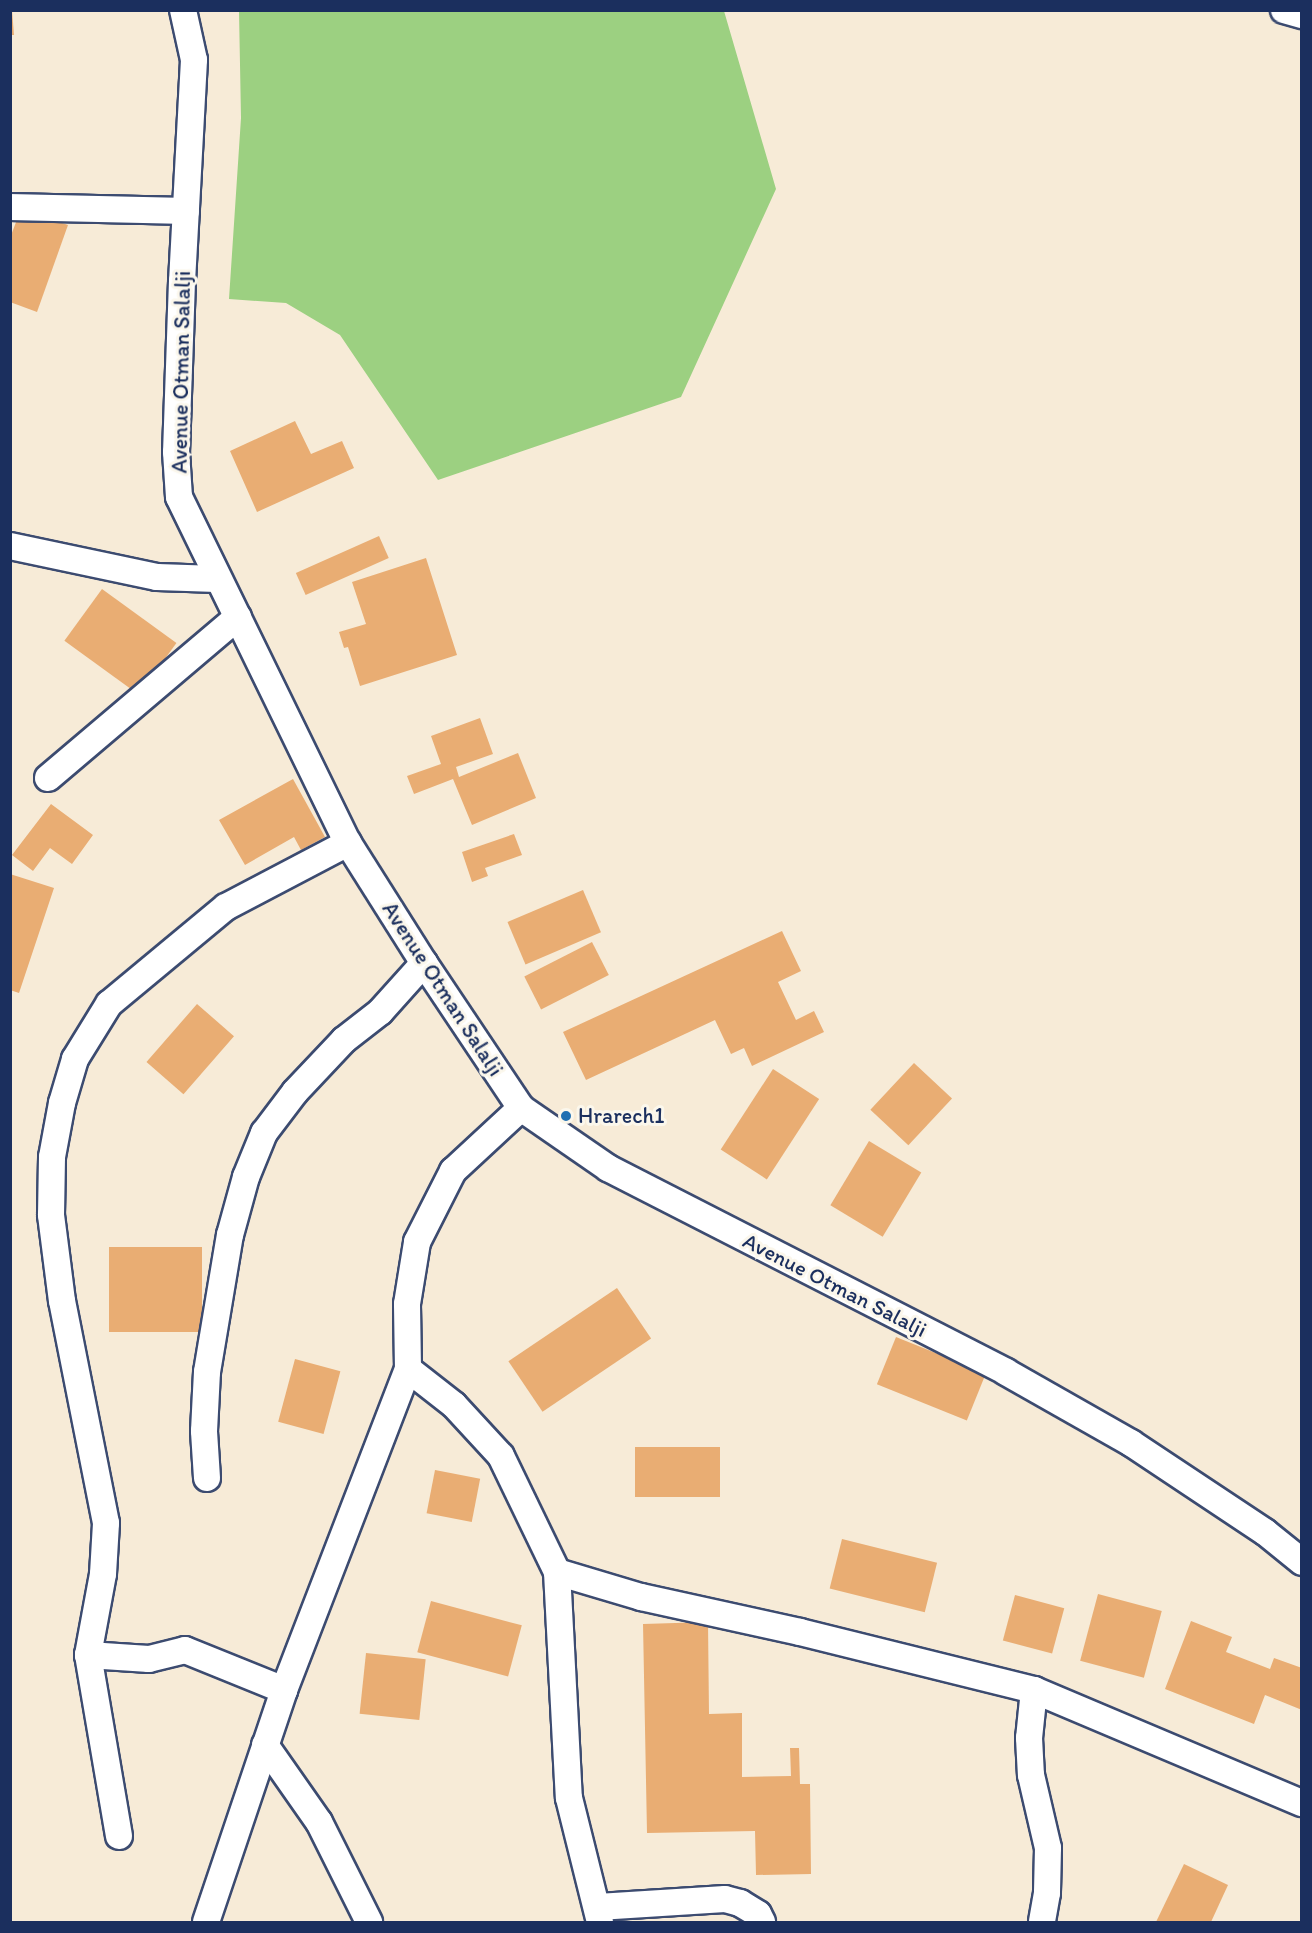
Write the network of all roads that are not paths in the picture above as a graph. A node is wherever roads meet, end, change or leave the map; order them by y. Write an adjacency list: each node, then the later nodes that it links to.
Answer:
1 (183, 10): 5 (street, Avenue Otman Salalji)
2 (1284, 10): 3 (street)
3 (1302, 15)
4 (10, 207): 5 (street)
5 (186, 211): 7 (street, Avenue Otman Salalji)
6 (10, 546): 7 (street)
7 (217, 579): 8 (street, Avenue Otman Salalji)
8 (238, 617): 9 (street); 10 (street, Avenue Otman Salalji)
9 (48, 778)
10 (348, 843): 11 (street, Avenue Otman Salalji); 17 (street)
11 (424, 963): 12 (street, Avenue Otman Salalji); 14 (street)
12 (521, 1108): 13 (street); 15 (street, Avenue Otman Salalji)
13 (408, 1369): 16 (street); 18 (street)
14 (207, 1478)
15 (1302, 1562)
16 (557, 1572): 19 (street); 23 (street)
17 (88, 1654): 18 (street); 22 (street)
18 (284, 1690): 20 (street)
19 (1034, 1690): 21 (street); 27 (street)
20 (265, 1745): 24 (street); 25 (street)
21 (1302, 1803)
22 (119, 1836)
23 (599, 1915): 26 (street)
24 (206, 1923)
25 (369, 1923)
26 (762, 1923)
27 (1042, 1923)

